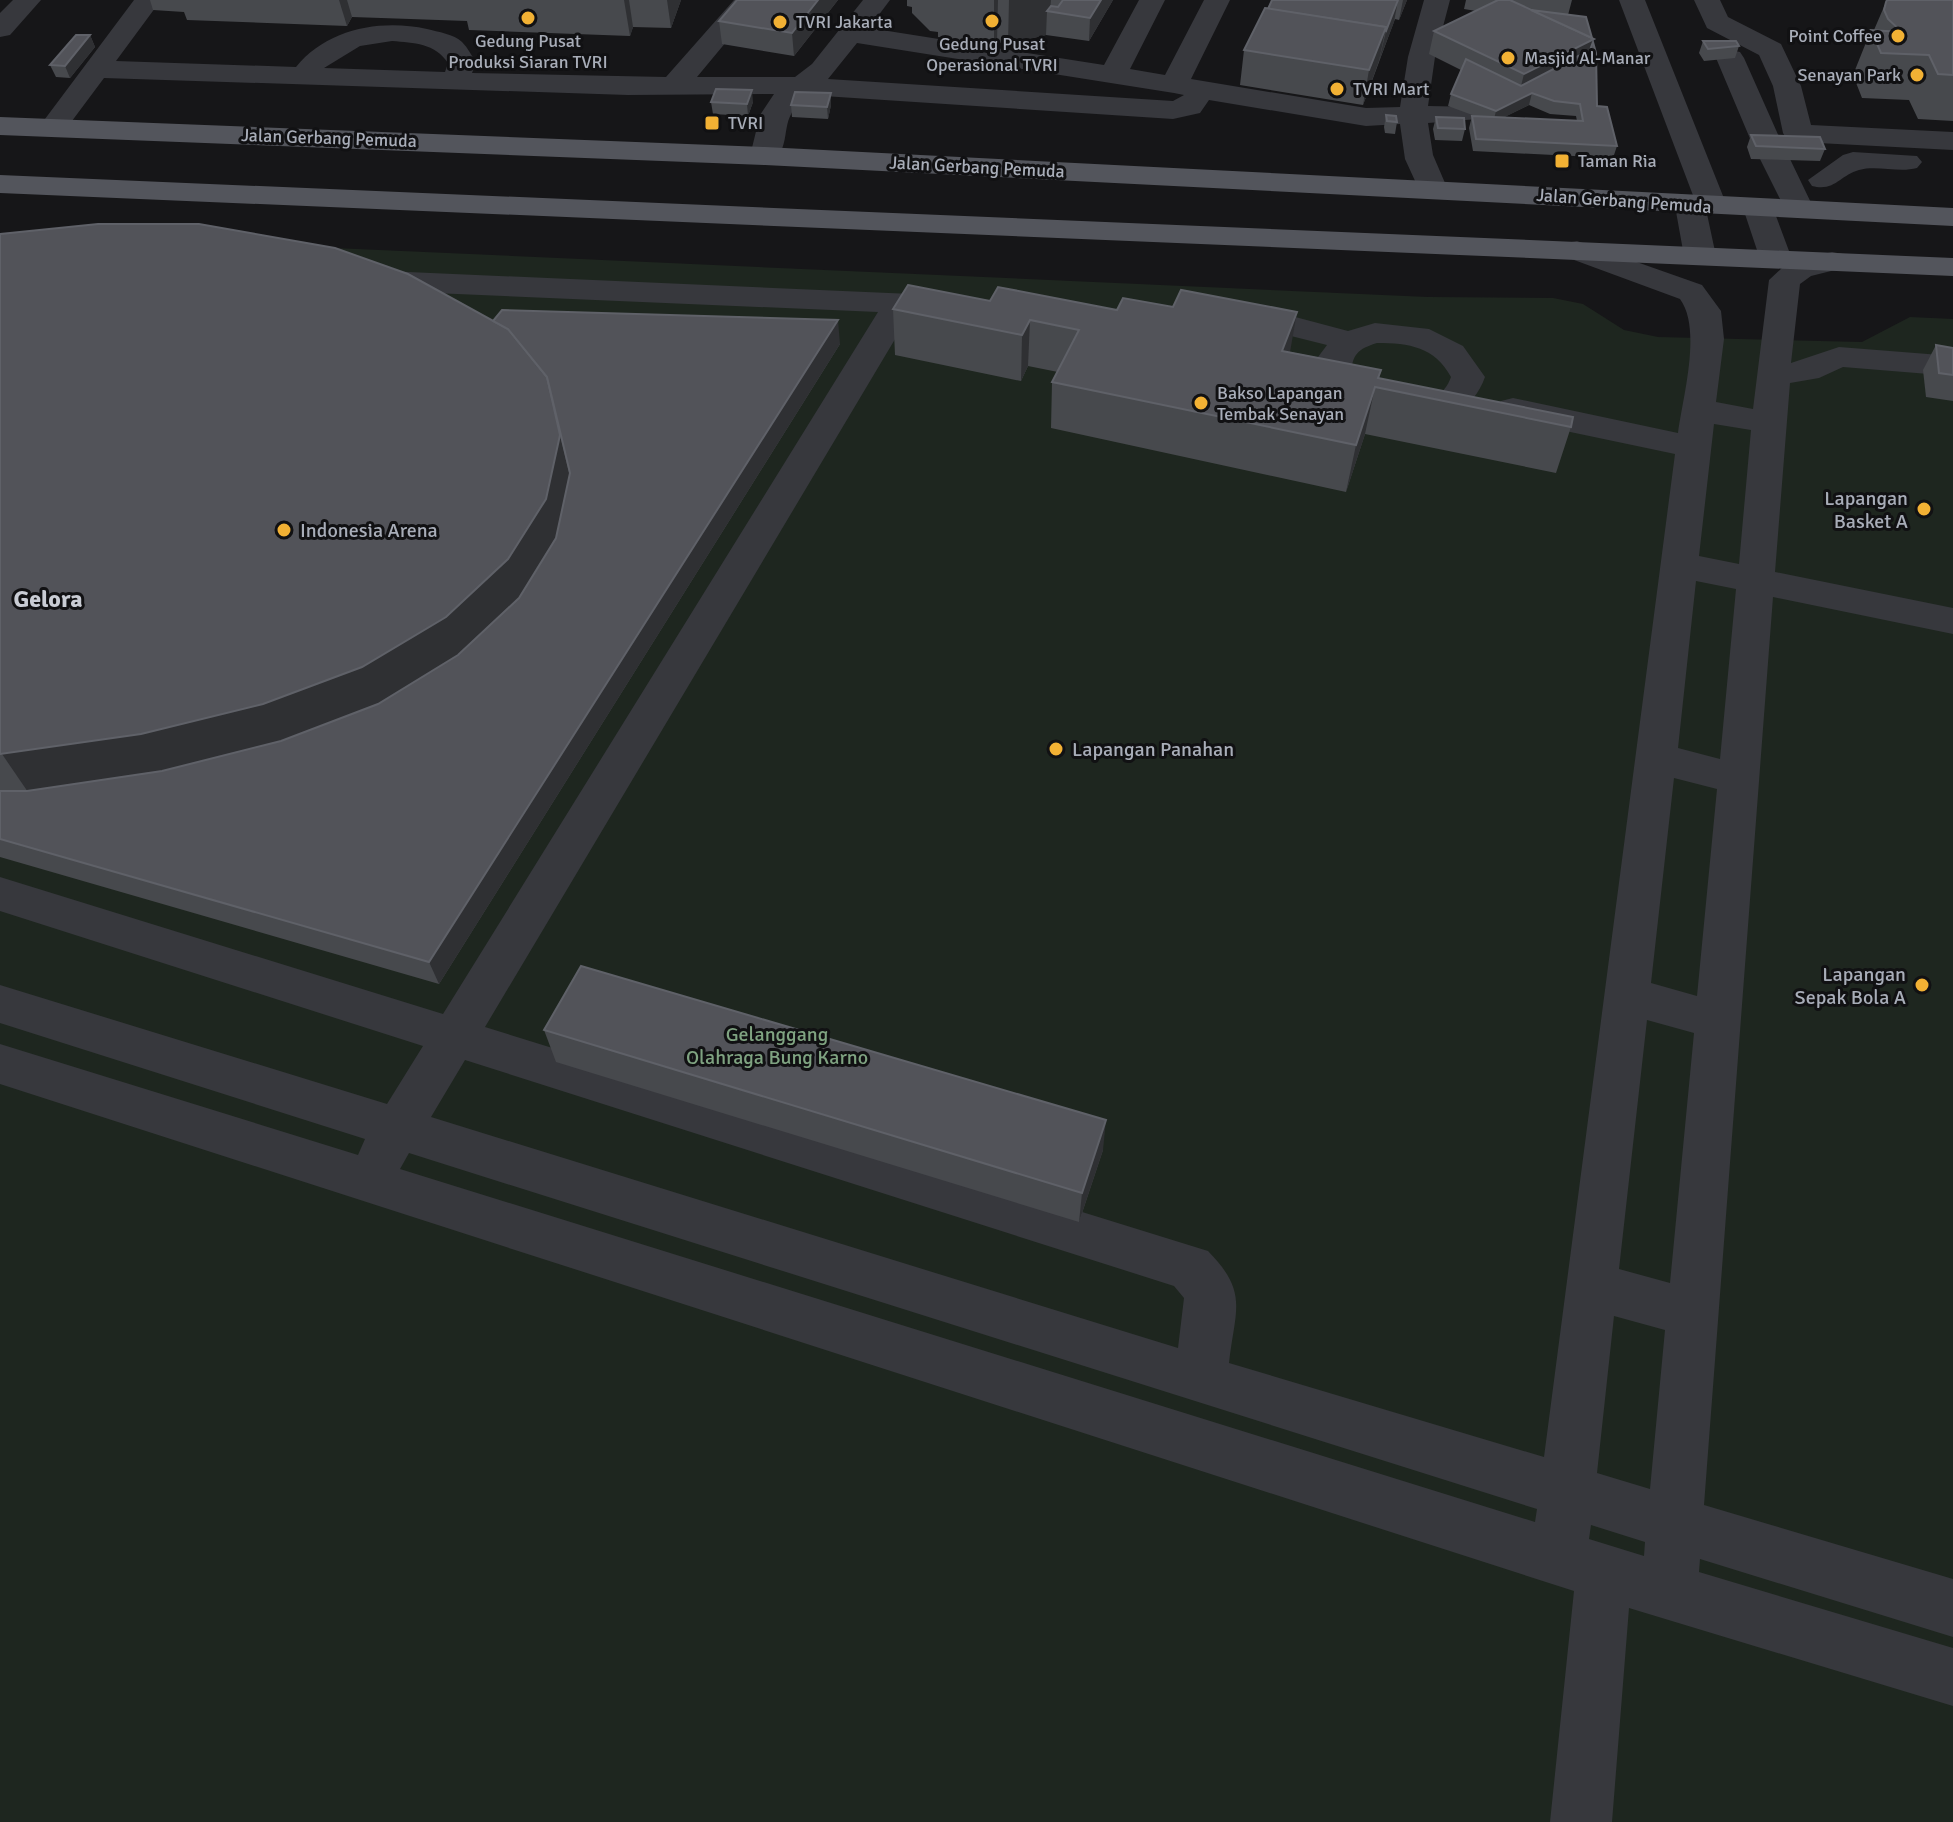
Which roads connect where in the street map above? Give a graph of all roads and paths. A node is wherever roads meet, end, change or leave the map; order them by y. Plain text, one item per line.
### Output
1 (28, 0) edge
2 (148, 0) edge
3 (748, 0) edge
4 (877, 0) edge
5 (1152, 0) edge
6 (1217, 0) edge
7 (1437, 0) edge
8 (1632, 0) edge
9 (1685, 0) edge
10 (1707, 0) edge
11 (0, 29) edge
12 (852, 34) junction
13 (96, 69) junction
14 (1114, 73) junction
15 (304, 76) junction
16 (455, 82) junction
17 (675, 85) junction
18 (1174, 85) junction
19 (805, 86) junction
20 (1202, 90) junction
21 (1468, 113) edge
22 (1413, 114) junction
23 (0, 126) edge
24 (53, 127) junction
25 (1953, 141) edge
26 (1809, 154) junction
27 (765, 156) junction
28 (1953, 164) edge
29 (0, 184) edge
30 (1433, 190) junction
31 (1701, 206) junction
32 (1758, 208) junction
33 (1799, 209) junction
34 (1840, 212) junction
35 (1953, 217) edge
36 (1577, 250) junction
37 (1700, 256) junction
38 (1776, 259) junction
39 (1832, 261) junction
40 (1953, 267) edge
41 (327, 279) edge
42 (435, 283) junction
43 (788, 301) junction
44 (900, 303) junction
45 (992, 308) edge
46 (448, 316) edge
47 (1208, 319) edge
48 (768, 328) edge
49 (1349, 341) junction
50 (1953, 366) edge
51 (1772, 375) junction
52 (1461, 396) junction
53 (1768, 422) junction
54 (1696, 429) junction
55 (1679, 565) junction
56 (1754, 582) junction
57 (1953, 621) edge
58 (1655, 758) junction
59 (1737, 779) junction
60 (0, 894) edge
61 (1626, 995) junction
62 (0, 1004) edge
63 (1716, 1020) junction
64 (453, 1036) junction
65 (0, 1064) edge
66 (396, 1130) junction
67 (368, 1179) junction
68 (1590, 1285) junction
69 (1692, 1313) junction
70 (1201, 1380) junction
71 (1565, 1488) junction
72 (1674, 1521) junction
73 (1581, 1564) junction
74 (1669, 1591) junction
75 (1953, 1608) edge
76 (1953, 1677) edge
77 (1581, 1822) edge

1 - 11 street
2 - 13 street
3 - 17 street
4 - 12 street
5 - 14 street
6 - 18 street
7 - 22 street
8 - 31 street
9 - 33 street
10 - 26 street
12 - 14 street
12 - 19 street
13 - 15 street
13 - 24 street
14 - 18 street
15 - 16 street
15 - 16 street
16 - 17 street
17 - 19 street
18 - 20 street
19 - 20 street
19 - 27 street
20 - 22 street
21 - 22 street
22 - 30 street
23 - 24 main road, Jalan Gerbang Pemuda
24 - 27 main road, Jalan Gerbang Pemuda
25 - 26 street
26 - 28 street
26 - 34 street
27 - 30 main road, Jalan Gerbang Pemuda
29 - 36 main road
30 - 31 main road, Jalan Gerbang Pemuda
31 - 32 main road, Jalan Gerbang Pemuda
31 - 37 street
32 - 33 main road, Jalan Gerbang Pemuda
32 - 38 street
33 - 34 main road, Jalan Gerbang Pemuda
34 - 35 main road, Jalan Gerbang Pemuda
36 - 37 main road
36 - 54 street
37 - 38 main road
38 - 39 main road
39 - 40 main road
39 - 51 street
41 - 42 street
42 - 43 street
42 - 46 street
43 - 44 street
43 - 48 street
44 - 45 street
44 - 64 street
47 - 49 street
49 - 52 street
49 - 52 street
50 - 51 street
51 - 53 street
52 - 54 street
53 - 54 street
53 - 56 street
54 - 55 street
55 - 56 street
55 - 58 street
56 - 57 street
56 - 59 street
58 - 59 street
58 - 61 street
59 - 63 street
60 - 64 street
61 - 63 street
61 - 68 street
62 - 66 street
63 - 69 street
64 - 66 street
64 - 70 street
65 - 67 street
66 - 67 street
66 - 70 street
67 - 73 street
68 - 69 street
68 - 71 street
69 - 72 street
70 - 71 street
71 - 72 street
71 - 73 street
72 - 74 street
72 - 75 street
73 - 74 street
73 - 77 street
74 - 76 street

